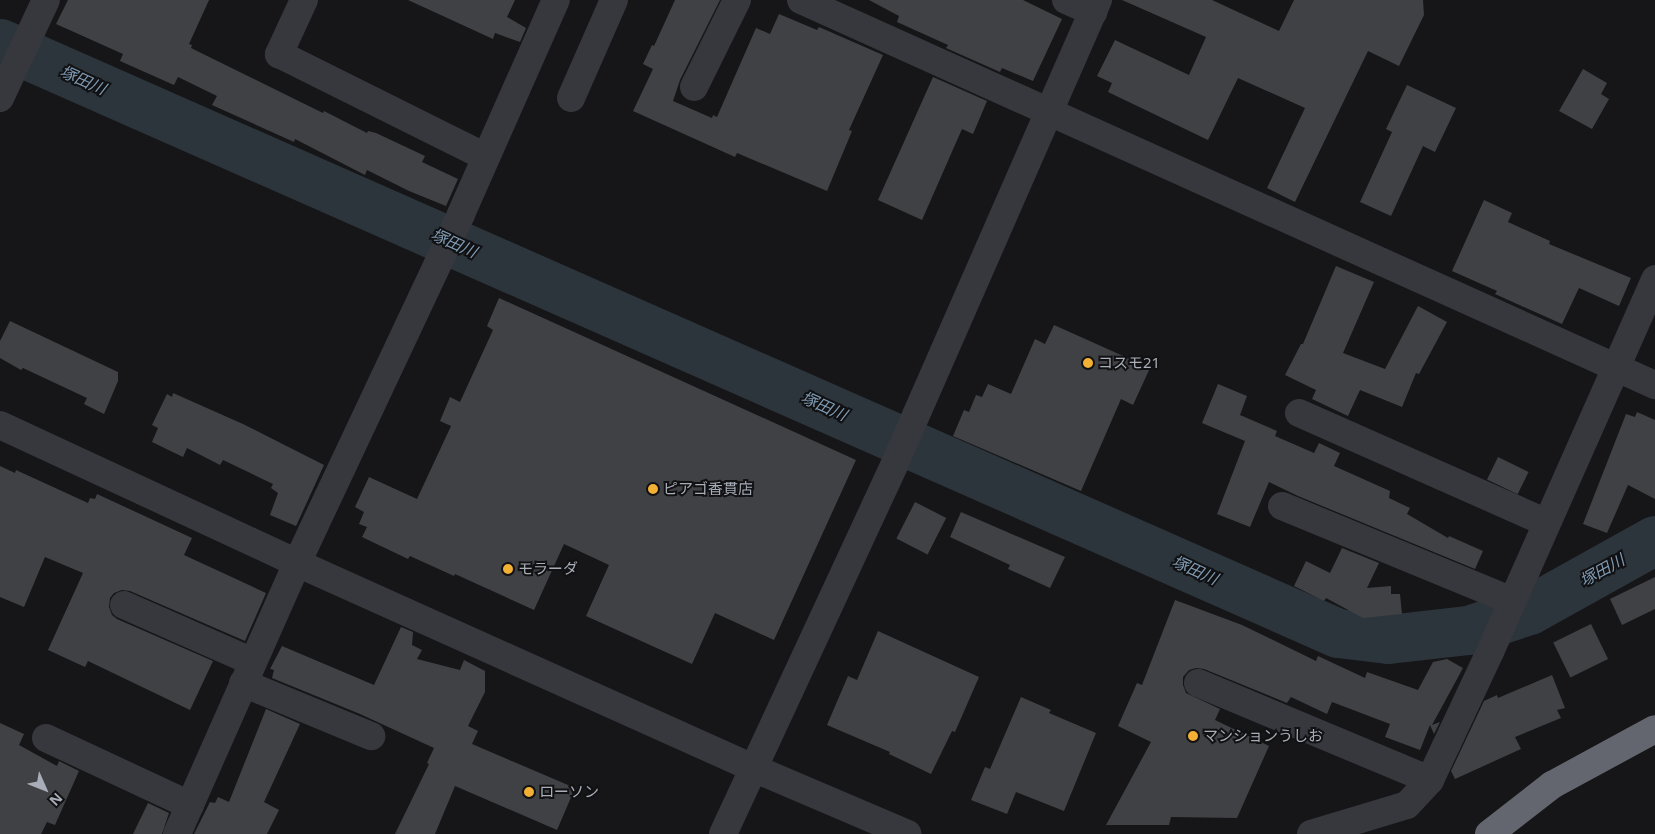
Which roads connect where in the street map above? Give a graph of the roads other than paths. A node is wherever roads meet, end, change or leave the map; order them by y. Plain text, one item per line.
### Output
1 (46, 0) edge
2 (304, 0) edge
3 (556, 0) edge
4 (614, 0) edge
5 (736, 0) edge
6 (801, 0) edge
7 (1066, 0) edge
8 (1095, 6) edge
9 (694, 87) dead end
10 (0, 98) edge
11 (571, 98) dead end
12 (1049, 111) junction
13 (486, 157) junction
14 (1655, 278) edge
15 (1614, 367) junction
16 (1655, 385) edge
17 (1299, 413) dead end
18 (0, 425) edge
19 (1282, 506) dead end
20 (1547, 523) junction
21 (297, 562) junction
22 (1514, 596) junction
23 (124, 605) dead end
24 (248, 672) junction
25 (1198, 683) dead end
26 (1655, 729) edge
27 (371, 736) dead end
28 (46, 738) dead end
29 (753, 768) junction
30 (1430, 780) junction
31 (190, 805) junction
32 (177, 834) edge
33 (723, 834) edge
34 (908, 834) edge
35 (1311, 834) edge
36 (1489, 834) edge

1 - 10 street
2 - 13 street
3 - 13 street
4 - 11 street
5 - 9 street
6 - 12 street
7 - 8 street
8 - 12 street
12 - 15 street
12 - 29 street
13 - 21 street
14 - 15 street
15 - 16 street
15 - 20 street
17 - 20 street
18 - 21 street
19 - 22 street
20 - 22 street
21 - 24 street
21 - 29 street
22 - 30 street
23 - 24 street
24 - 27 street
24 - 31 street
25 - 30 street
26 - 36 highway
28 - 31 street
29 - 33 street
29 - 34 street
30 - 35 street
31 - 32 street

